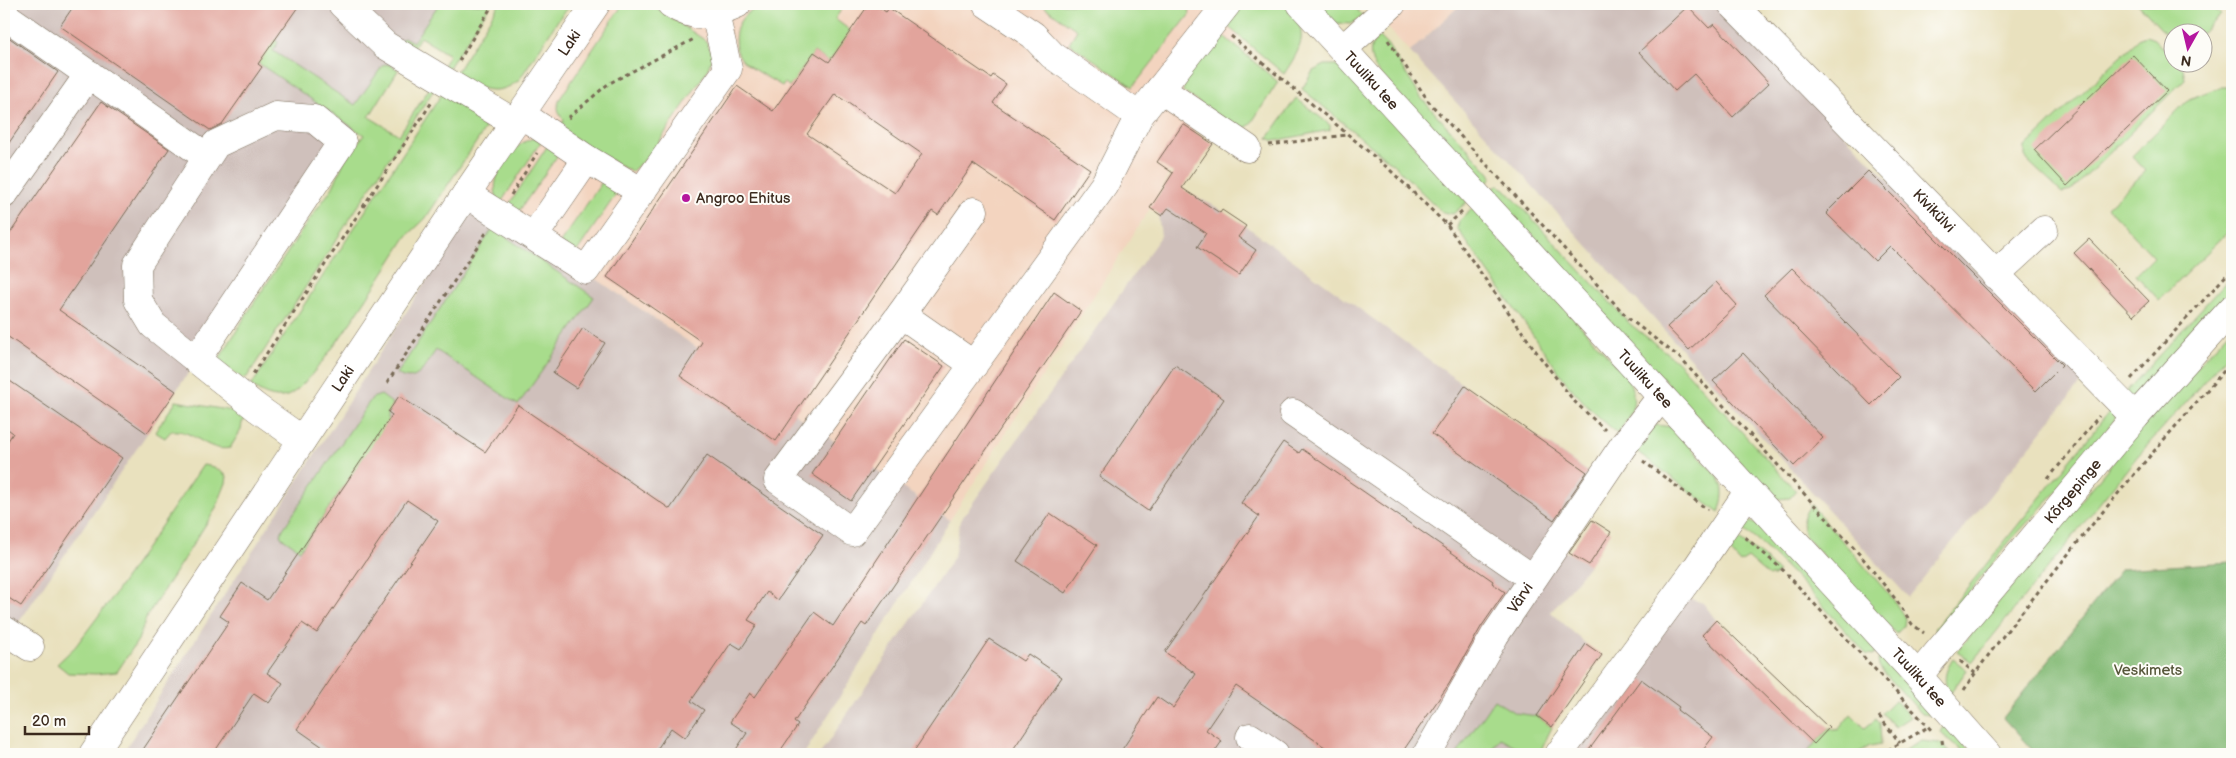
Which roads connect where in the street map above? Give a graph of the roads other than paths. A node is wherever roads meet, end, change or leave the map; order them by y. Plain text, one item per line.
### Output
1 (342, 4) edge
2 (596, 4) edge
3 (671, 4) edge
4 (987, 4) edge
5 (1227, 4) edge
6 (1301, 4) edge
7 (1392, 4) edge
8 (1732, 4) edge
9 (4, 15) edge
10 (723, 15) edge
11 (1343, 49) junction
12 (89, 74) junction
13 (1160, 89) junction
14 (1139, 116) junction
15 (518, 119) junction
16 (1247, 148) road end
17 (207, 157) junction
18 (586, 159) junction
19 (642, 192) junction
20 (4, 194) edge
21 (466, 194) junction
22 (974, 211) dead end
23 (2044, 230) dead end
24 (534, 236) junction
25 (1995, 275) junction
26 (2232, 309) edge
27 (902, 314) junction
28 (196, 360) junction
29 (974, 364) junction
30 (1661, 397) junction
31 (1293, 413) dead end
32 (2135, 417) junction
33 (302, 440) junction
34 (1748, 492) junction
35 (1532, 578) junction
36 (4, 630) edge
37 (30, 647) dead end
38 (1918, 676) junction
39 (1250, 737) dead end
40 (93, 754) edge
41 (1275, 754) edge
42 (1427, 754) edge
43 (1559, 754) edge
44 (1987, 754) edge

1 - 15 street
2 - 15 street, Laki
3 - 10 street
4 - 14 street
5 - 13 street
6 - 11 street, Tuuliku tee
7 - 11 street
8 - 25 street, Kivikülvi
9 - 12 street
10 - 19 street
11 - 30 street, Tuuliku tee
12 - 17 street
12 - 20 street
13 - 14 street
13 - 16 street
14 - 29 street
15 - 18 street
15 - 21 street, Laki
17 - 28 street
17 - 28 street
18 - 19 street
18 - 24 street
19 - 24 street
21 - 24 street
21 - 33 street, Laki
22 - 27 street
23 - 25 street
25 - 32 street, Kivikülvi
26 - 32 street, Kõrgepinge
27 - 29 street
27 - 29 street
28 - 33 street
30 - 34 street, Tuuliku tee
30 - 35 street, Värvi
31 - 35 street
32 - 38 street, Kõrgepinge
33 - 40 street, Laki
34 - 38 street, Tuuliku tee
34 - 43 street
35 - 42 street, Värvi
36 - 37 street
38 - 44 street, Tuuliku tee
39 - 41 street

